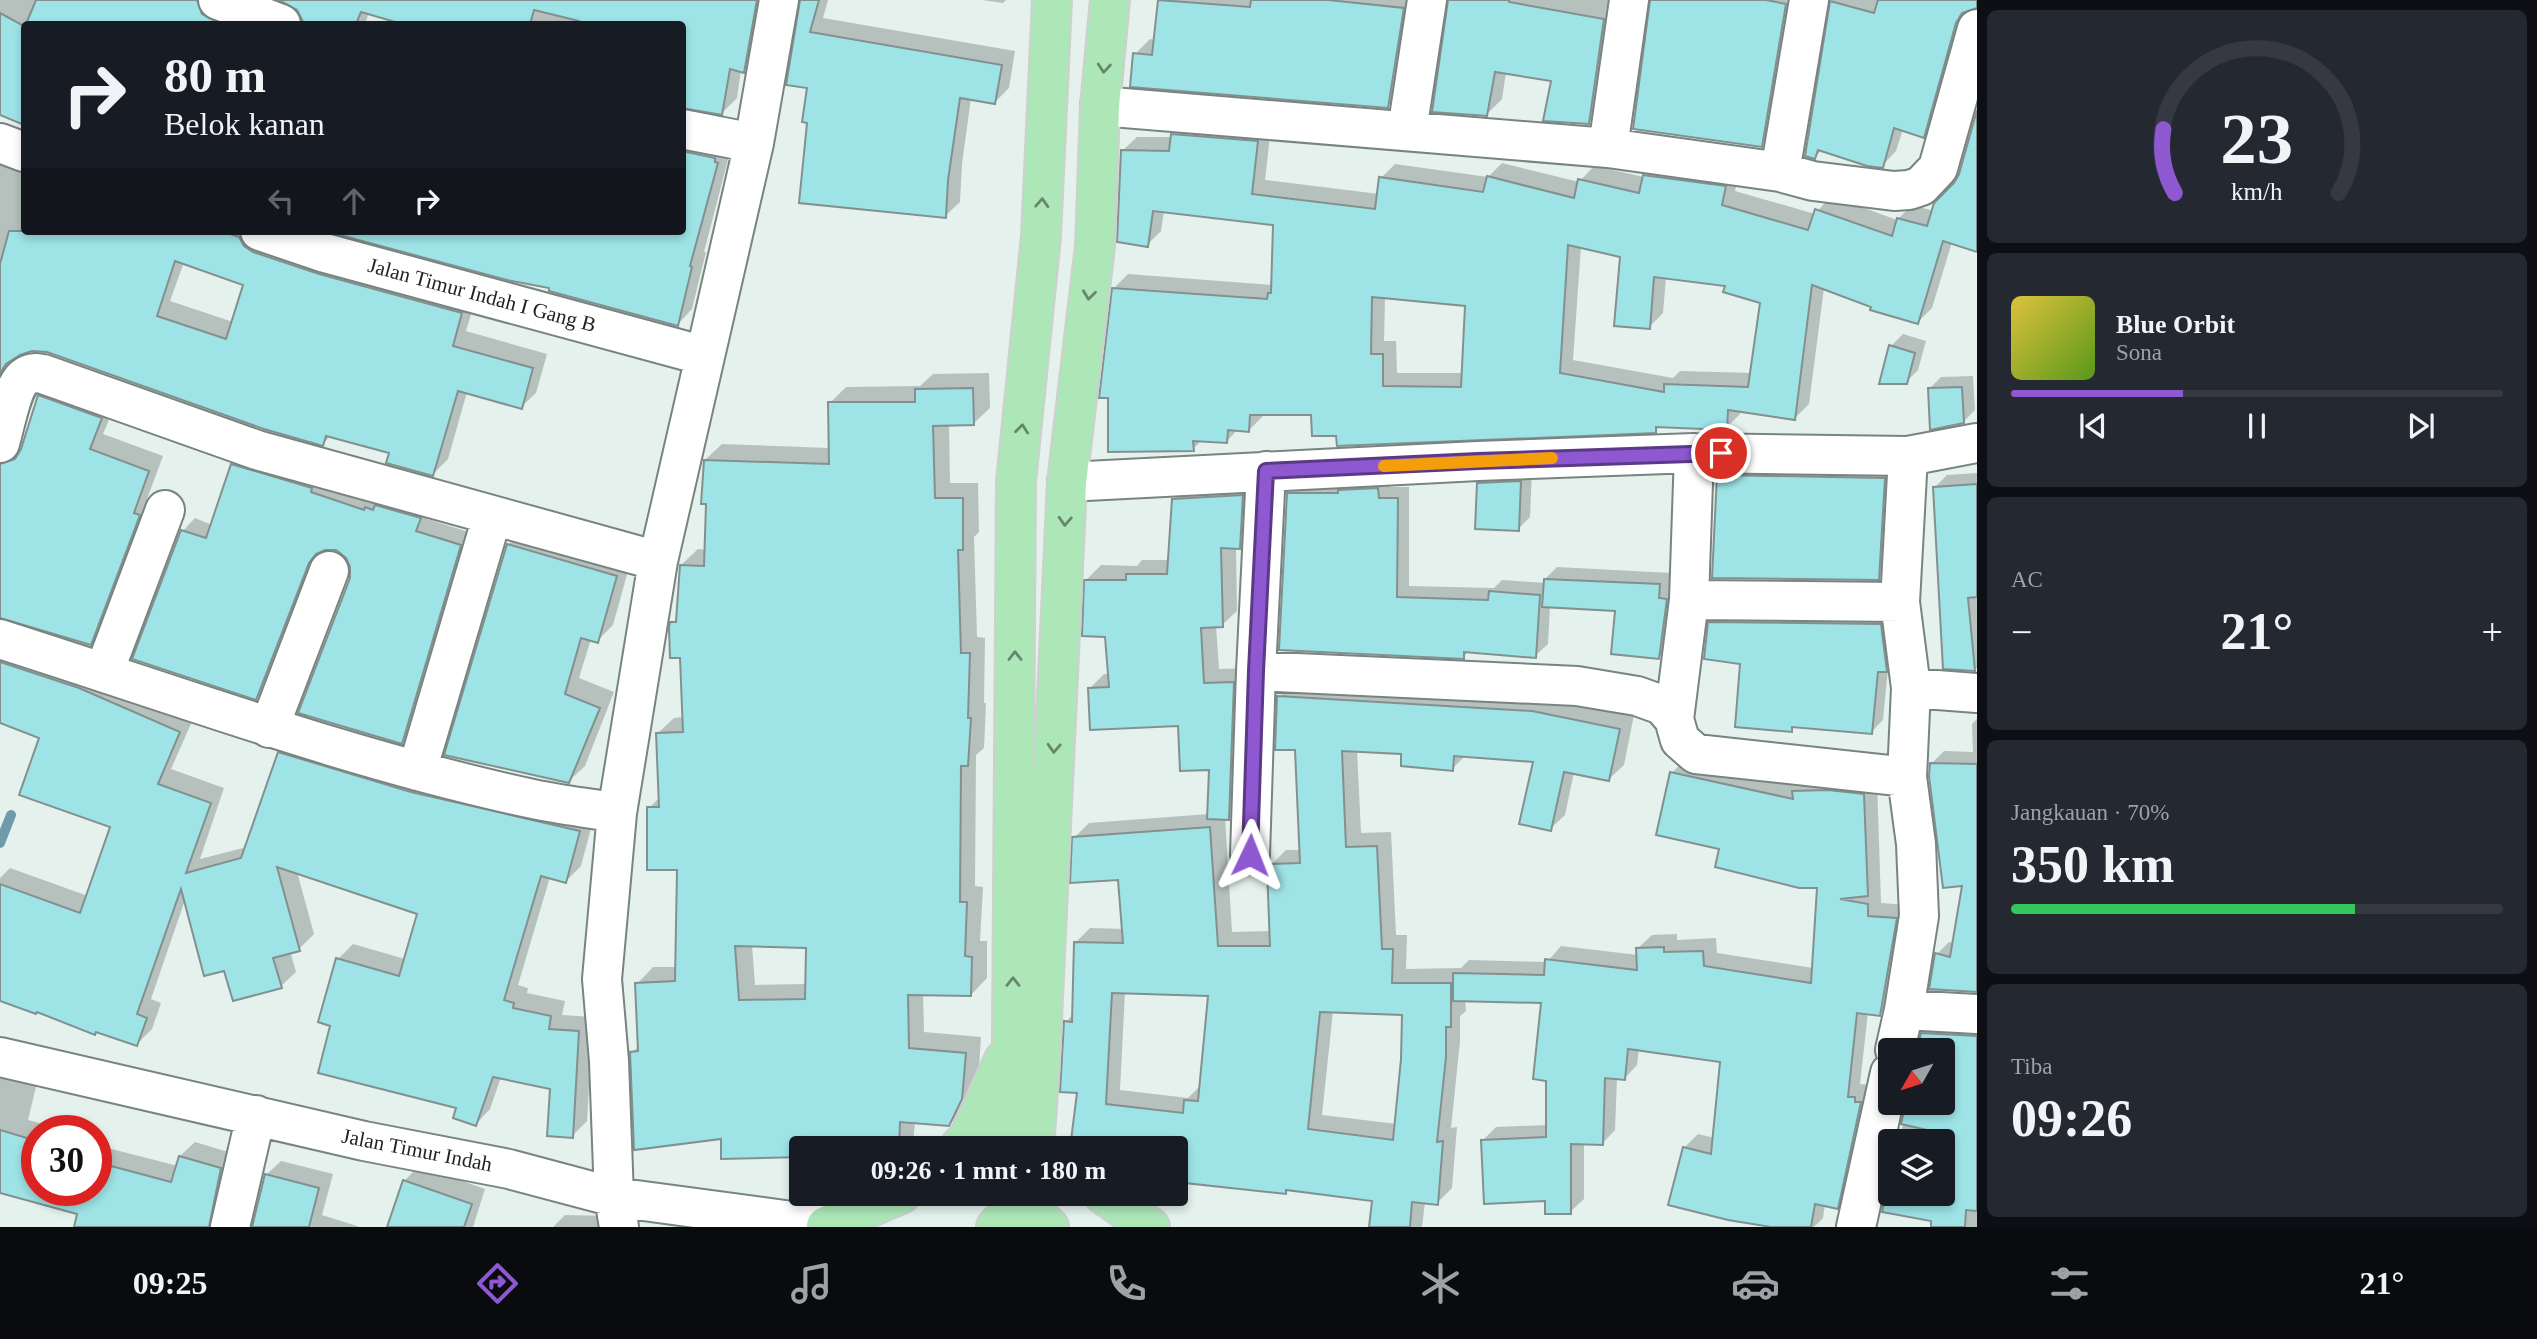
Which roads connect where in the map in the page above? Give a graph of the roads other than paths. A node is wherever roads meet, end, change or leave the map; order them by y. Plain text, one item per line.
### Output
1 (218, 0) edge
2 (779, 0) edge
3 (1052, 0) edge
4 (1110, 0) edge
5 (1427, 0) edge
6 (1629, 0) edge
7 (1809, 0) edge
8 (273, 21) edge
9 (1977, 29) edge
10 (1100, 106) junction
11 (686, 130) edge
12 (1407, 131) junction
13 (0, 143) edge
14 (754, 143) junction
15 (1608, 148) junction
16 (21, 151) edge
17 (1780, 172) junction
18 (272, 235) edge
19 (705, 356) junction
20 (0, 443) edge
21 (1977, 443) edge
22 (1694, 453) junction
23 (1908, 456) junction
24 (1266, 471) junction
25 (1066, 482) junction
26 (164, 510) dead end
27 (492, 517) junction
28 (658, 561) junction
29 (329, 571) dead end
30 (1689, 600) junction
31 (1900, 602) junction
32 (0, 639) edge
33 (1256, 671) junction
34 (104, 672) junction
35 (1911, 688) junction
36 (1977, 693) edge
37 (1674, 719) junction
38 (269, 728) junction
39 (417, 771) junction
40 (1907, 777) junction
41 (617, 813) junction
42 (1250, 855) dead end
43 (1904, 1010) junction
44 (1977, 1014) edge
45 (1898, 1038) edge
46 (1026, 1051) junction
47 (0, 1057) edge
48 (256, 1115) junction
49 (1881, 1115) edge
50 (968, 1136) edge
51 (1011, 1136) edge
52 (1033, 1136) edge
53 (1057, 1136) edge
54 (871, 1206) edge
55 (1120, 1206) edge
56 (616, 1212) edge
57 (822, 1226) edge
58 (230, 1227) edge
59 (1150, 1227) edge
60 (1856, 1227) edge

1 - 8 street
2 - 14 street
46 -> 3 main road
4 -> 10 main road
5 - 12 street
6 - 15 street
7 - 17 street
9 - 17 street
10 - 12 street
10 -> 25 main road
11 - 14 street
12 - 15 street
13 - 16 street
14 - 19 street
15 - 17 street
18 - 19 street, Jalan Timur Indah I Gang B
19 - 28 street
20 - 27 street
21 - 23 street
22 - 23 street
22 - 24 street
22 - 30 street
23 - 31 street
24 - 25 street
24 - 33 street
25 -> 46 main road
26 - 34 street
27 - 28 street
27 - 39 street
28 - 41 street
29 - 38 street
30 - 31 street
30 - 37 street
31 - 35 street
32 - 34 street
33 - 37 street
33 - 42 street
34 - 38 street
35 - 36 street
35 - 40 street
37 - 40 street
38 - 39 street
39 - 41 street
40 - 43 street
41 - 56 street
43 - 44 street
43 - 45 street
46 - 50 main road
46 - 51 main road
46 - 52 main road
46 - 53 main road
47 - 48 street, Jalan Timur Indah
48 - 56 street, Jalan Timur Indah
48 - 58 street
49 - 60 street
54 - 57 main road
55 - 59 main road
56 - 57 street, Jalan Timur Indah

